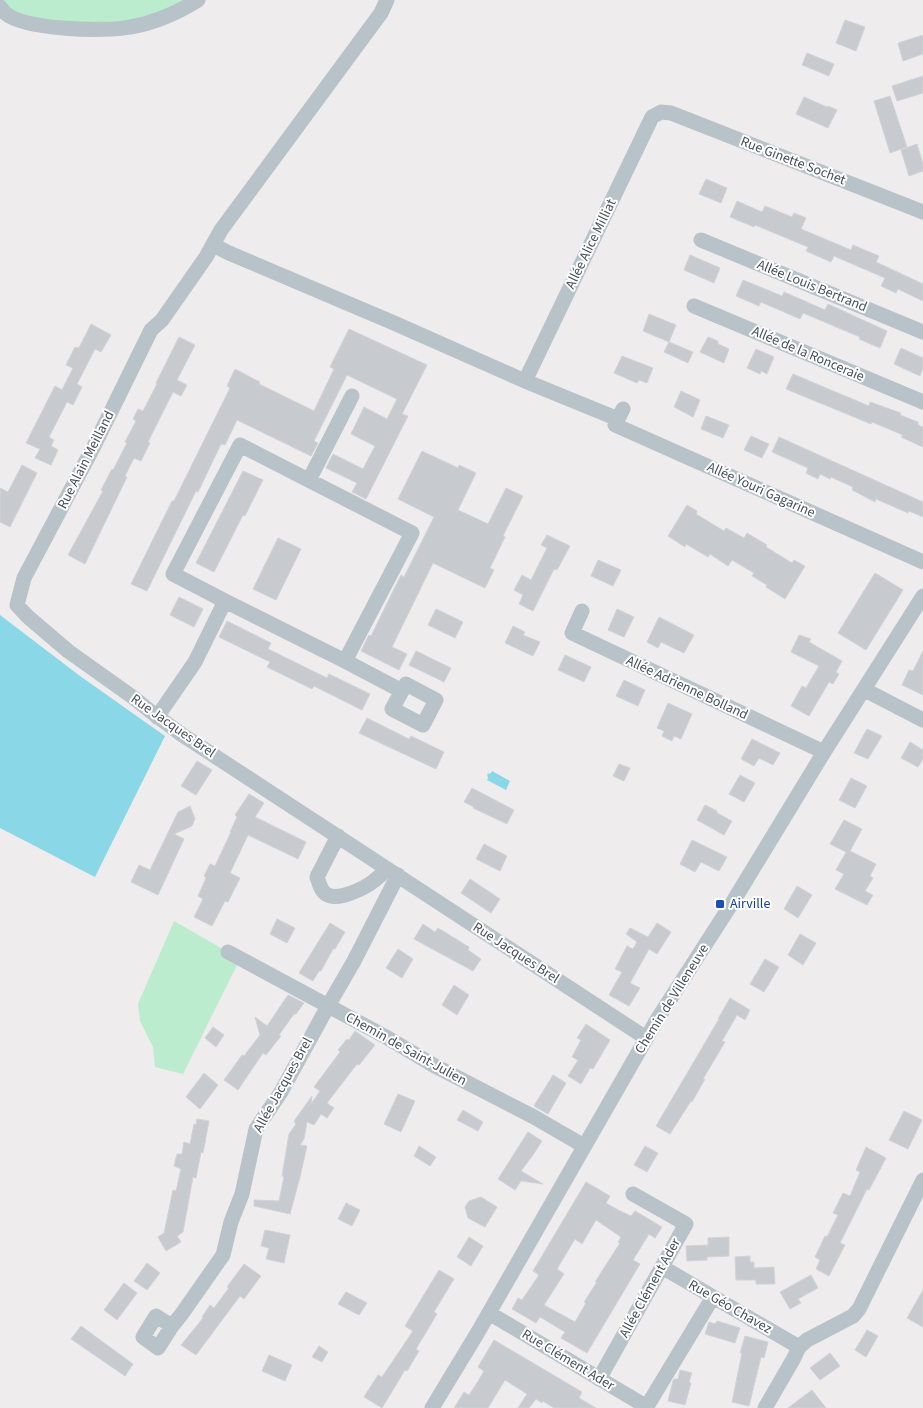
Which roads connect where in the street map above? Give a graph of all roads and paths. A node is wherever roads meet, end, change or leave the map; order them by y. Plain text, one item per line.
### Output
1 (198, 0) edge
2 (387, 0) edge
3 (3, 10) edge
4 (661, 112) joint
5 (923, 212) edge
6 (701, 240) dead end
7 (213, 244) junction
8 (694, 306) dead end
9 (923, 332) edge
10 (526, 382) junction
11 (352, 396) dead end
12 (923, 402) edge
13 (309, 480) junction
14 (923, 562) edge
15 (923, 596) edge
16 (226, 601) junction
17 (17, 605) joint
18 (582, 611) dead end
19 (345, 661) junction
20 (865, 690) junction
21 (402, 691) dead end
22 (157, 717) junction
23 (923, 720) edge
24 (824, 752) junction
25 (338, 836) junction
26 (392, 872) junction
27 (228, 952) dead end
28 (328, 1006) junction
29 (646, 1038) junction
30 (584, 1146) junction
31 (923, 1180) edge
32 (633, 1194) dead end
33 (662, 1266) junction
34 (713, 1296) junction
35 (489, 1313) junction
36 (172, 1326) dead end
37 (799, 1347) junction
38 (599, 1379) junction
39 (432, 1408) edge
40 (646, 1408) edge
41 (765, 1408) edge

1 - 3 street
2 - 7 street, Rue Alain Meilland
4 - 5 street, Rue Ginette Sochet
4 - 10 street, Allée Alice Milliat
6 - 9 street, Allée Louis Bertrand
7 - 10 street
7 - 17 street, Rue Alain Meilland
8 - 12 street, Allée de la Ronceraie
10 - 14 street, Allée Youri Gagarine
11 - 13 street
13 - 16 street
13 - 19 street
15 - 20 street, Chemin de Villeneuve
16 - 19 street
16 - 22 street
17 - 22 street, Rue Jacques Brel
18 - 24 street, Allée Adrienne Bolland
19 - 21 street
20 - 23 street
20 - 24 street, Chemin de Villeneuve
22 - 25 street, Rue Jacques Brel
24 - 29 street, Chemin de Villeneuve
25 - 26 street, Rue Jacques Brel
25 - 26 street
26 - 28 street, Allée Jacques Brel
26 - 29 street, Rue Jacques Brel
27 - 28 street, Chemin de Saint-Julien
28 - 30 street, Chemin de Saint-Julien
28 - 36 street, Allée Jacques Brel
29 - 30 street, Chemin de Villeneuve
30 - 35 street, Chemin de Villeneuve
31 - 37 street
32 - 33 street, Allée Clément Ader
33 - 34 street, Rue Géo Chavez
33 - 38 street, Allée Clément Ader
34 - 37 street, Rue Géo Chavez
34 - 40 street
35 - 38 street, Rue Clément Ader
35 - 39 street, Chemin de Villeneuve
37 - 41 street
38 - 40 street, Rue Clément Ader

